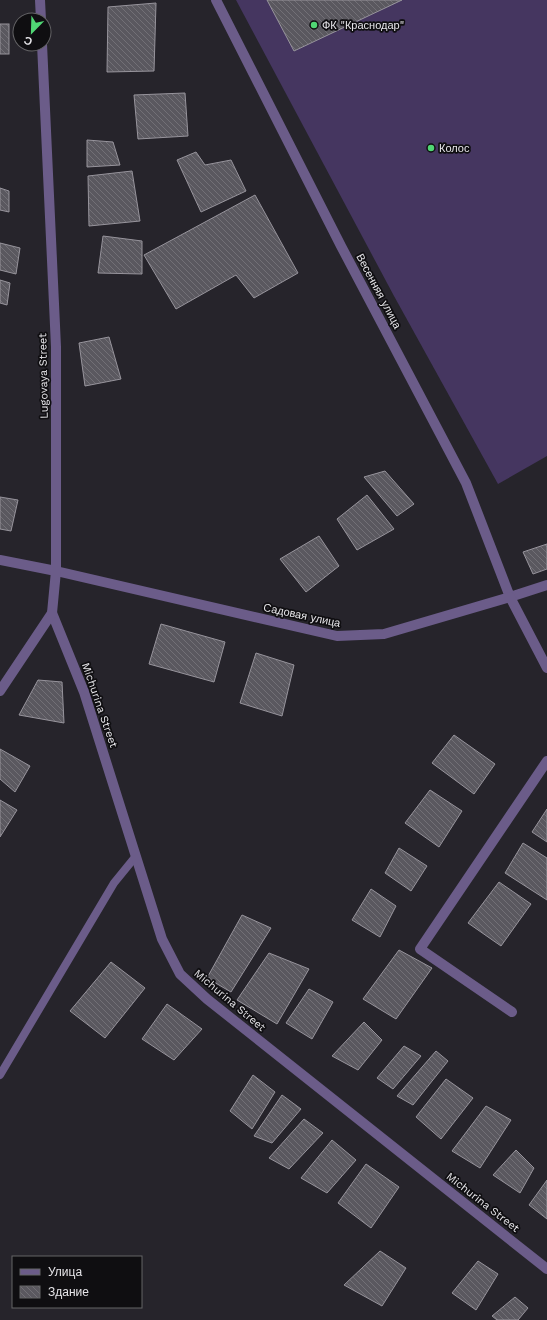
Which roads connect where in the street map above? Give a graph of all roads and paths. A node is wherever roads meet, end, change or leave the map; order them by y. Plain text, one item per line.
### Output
1 (40, 0) edge
2 (216, 0) edge
3 (41, 12) edge
4 (42, 52) edge
5 (0, 560) edge
6 (56, 571) junction
7 (547, 585) edge
8 (510, 597) junction
9 (52, 613) junction
10 (547, 668) edge
11 (0, 691) edge
12 (547, 761) edge
13 (136, 856) junction
14 (512, 1012) dead end
15 (0, 1075) edge
16 (547, 1269) edge

1 - 3 street
2 - 8 street, Весенняя улица
4 - 6 street, Lugovaya Street
5 - 6 street, Садовая улица
6 - 8 street, Садовая улица
6 - 9 street, Lugovaya Street
7 - 8 street, Садовая улица
8 - 10 street
9 - 11 street, Lugovaya Street
9 - 13 street, Michurina Street
12 - 14 street
13 - 15 lane
13 - 16 street, Michurina Street

